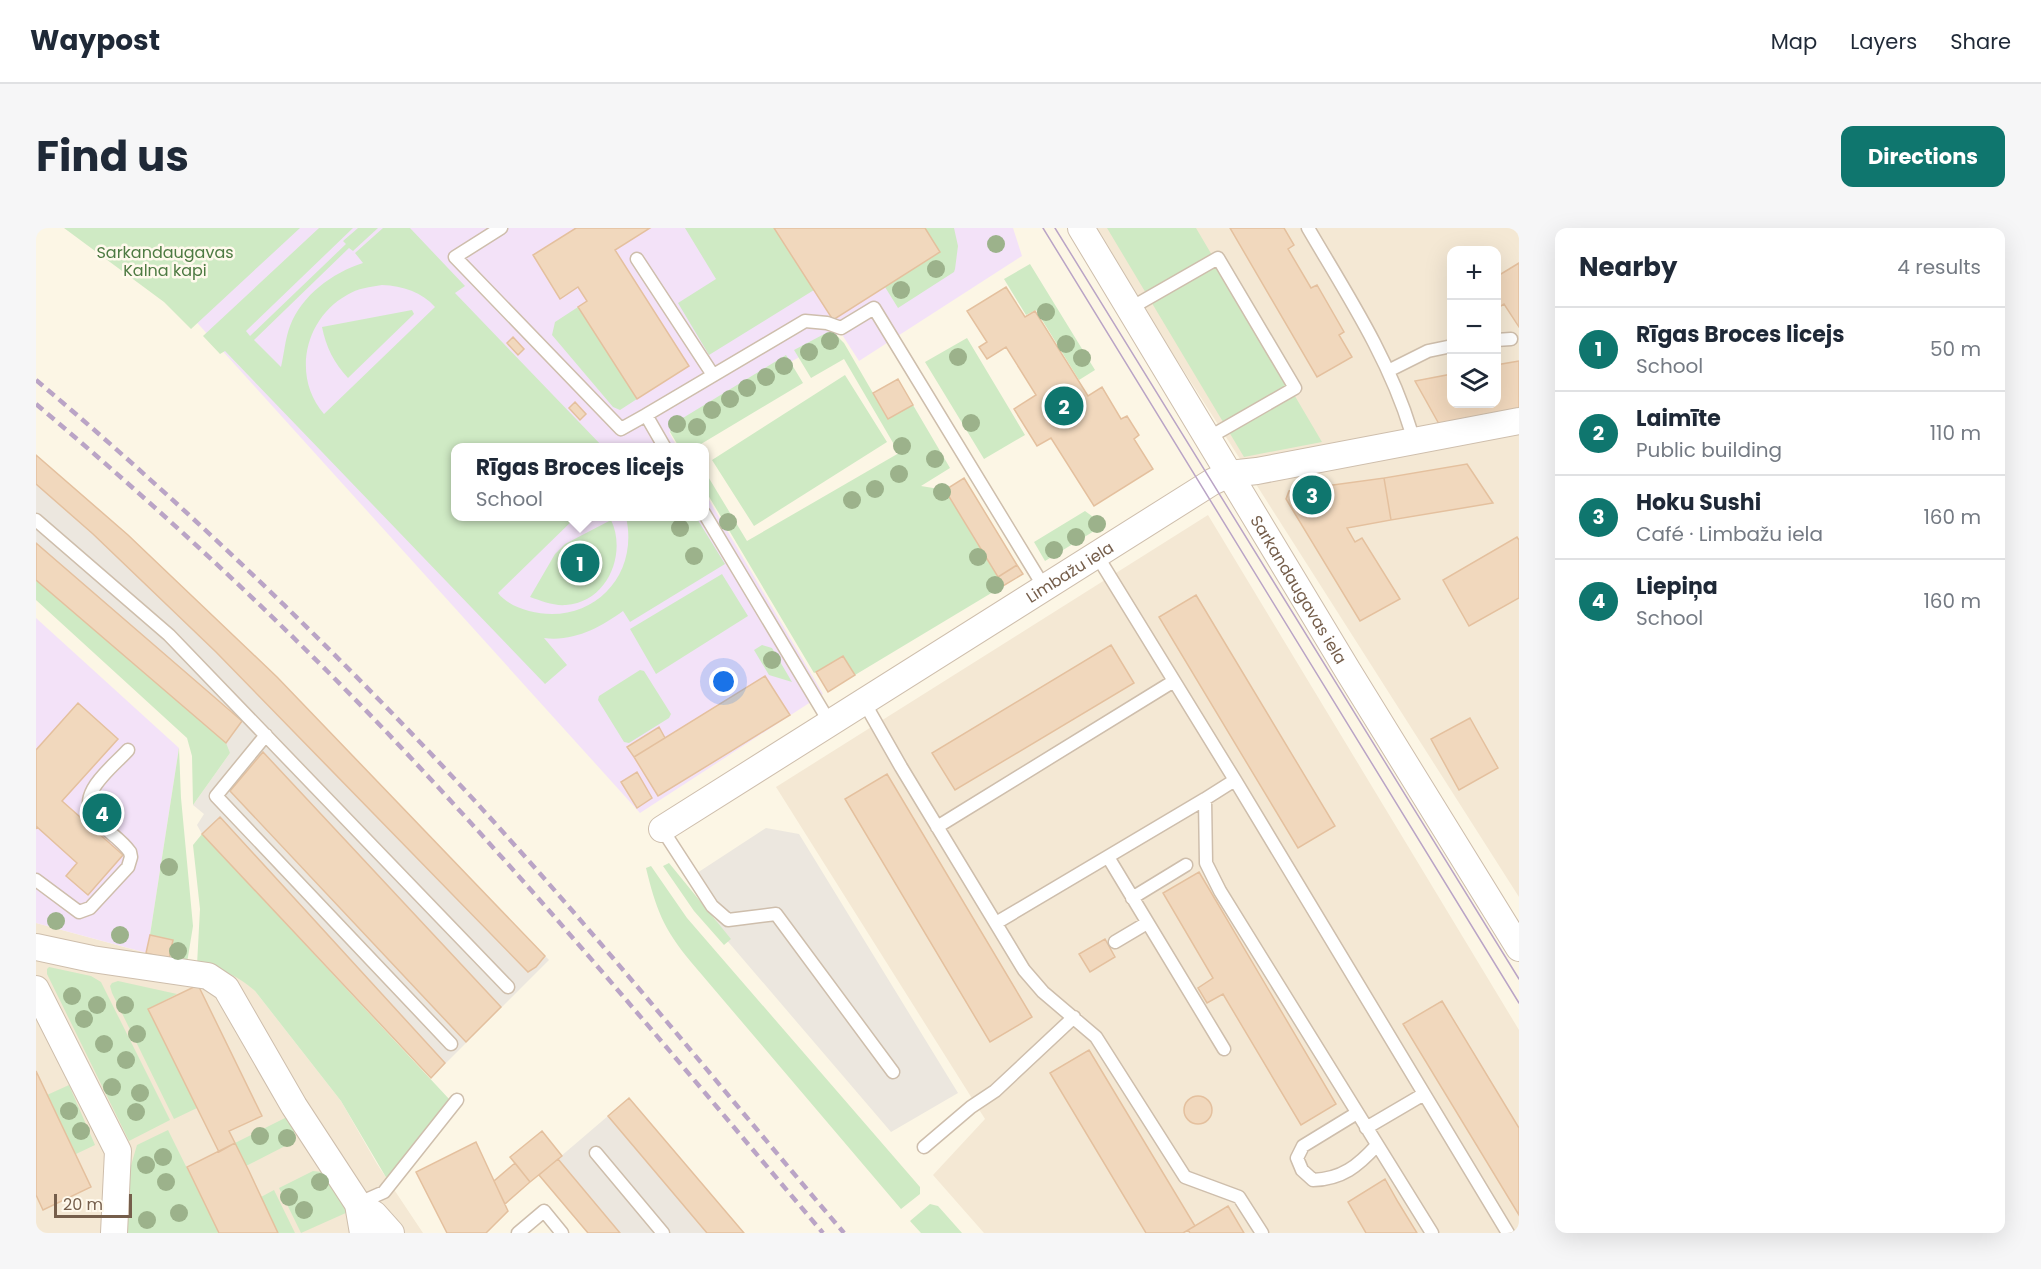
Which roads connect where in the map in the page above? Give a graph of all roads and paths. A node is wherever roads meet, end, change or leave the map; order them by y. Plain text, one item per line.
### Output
1 (501, 228) edge
2 (1081, 228) edge
3 (1308, 228) edge
4 (637, 259) dead end
5 (1129, 309) junction
6 (1511, 339) dead end
7 (1501, 340) edge
8 (1447, 347) edge
9 (1388, 371) junction
10 (713, 375) junction
11 (646, 415) junction
12 (1519, 421) edge
13 (1410, 431) dead end
14 (1208, 438) junction
15 (663, 443) edge
16 (1229, 474) junction
17 (36, 520) edge
18 (709, 520) edge
19 (1096, 554) junction
20 (1044, 587) junction
21 (1174, 681) junction
22 (864, 702) junction
23 (830, 723) junction
24 (266, 735) junction
25 (128, 750) dead end
26 (1235, 780) junction
27 (1204, 799) junction
28 (937, 827) junction
29 (662, 829) joint
30 (1108, 857) junction
31 (1186, 865) dead end
32 (36, 880) edge
33 (1132, 898) junction
34 (996, 922) junction
35 (1147, 923) junction
36 (1115, 942) dead end
37 (36, 946) edge
38 (1519, 948) edge
39 (508, 987) dead end
40 (36, 989) edge
41 (1074, 1017) junction
42 (451, 1044) dead end
43 (1224, 1049) dead end
44 (893, 1072) dead end
45 (1424, 1094) junction
46 (458, 1100) dead end
47 (1357, 1113) junction
48 (1366, 1128) junction
49 (1377, 1145) junction
50 (924, 1147) dead end
51 (596, 1153) dead end
52 (358, 1204) junction
53 (114, 1233) edge
54 (363, 1233) edge
55 (391, 1233) edge
56 (518, 1233) edge
57 (562, 1233) edge
58 (663, 1233) edge
59 (1262, 1233) edge
60 (1432, 1233) edge
61 (1508, 1233) edge

1 - 11 lane
2 - 5 street, Sarkandaugavas iela
3 - 9 lane
4 - 10 lane
5 - 14 street, Sarkandaugavas iela
5 - 14 lane
6 - 7 lane
8 - 9 lane
9 - 13 lane
10 - 11 lane
10 - 20 lane
11 - 15 lane
12 - 16 street, Limbažu iela
14 - 16 street, Sarkandaugavas iela
16 - 19 street, Limbažu iela
16 - 38 street, Sarkandaugavas iela
17 - 24 lane
18 - 23 lane
19 - 20 street, Limbažu iela
19 - 21 lane
20 - 22 street, Limbažu iela
21 - 26 lane
21 - 28 lane
22 - 23 street, Limbažu iela
22 - 28 lane
23 - 29 street, Limbažu iela
24 - 39 lane
24 - 42 lane
25 - 32 lane
26 - 27 lane
26 - 45 lane
27 - 30 lane
27 - 47 lane
28 - 34 lane
29 - 44 lane
30 - 33 lane
30 - 34 lane
31 - 33 lane
33 - 35 lane
34 - 41 lane
35 - 36 lane
35 - 43 lane
37 - 52 street
40 - 53 street
41 - 50 lane
41 - 59 lane
45 - 48 lane
45 - 61 lane
46 - 52 lane
47 - 48 lane
47 - 49 lane
48 - 49 lane
49 - 60 lane
51 - 58 lane
52 - 54 street
52 - 55 street
56 - 57 lane

